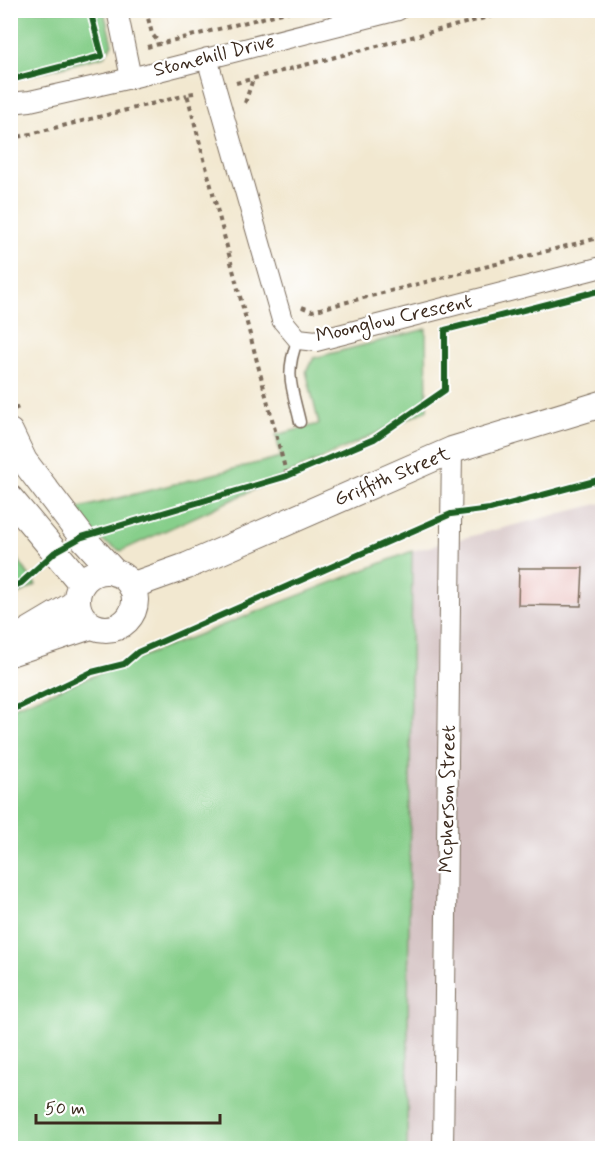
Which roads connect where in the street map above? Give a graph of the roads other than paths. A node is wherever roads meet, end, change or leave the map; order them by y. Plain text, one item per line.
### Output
1 (117, 10) edge
2 (398, 10) edge
3 (207, 58) junction
4 (131, 78) junction
5 (30, 101) junction
6 (10, 103) edge
7 (10, 112) edge
8 (603, 267) edge
9 (298, 339) junction
10 (603, 404) edge
11 (300, 422) dead end
12 (10, 432) edge
13 (452, 450) junction
14 (10, 498) edge
15 (127, 586) junction
16 (79, 593) junction
17 (91, 626) junction
18 (10, 641) edge
19 (10, 652) edge
20 (443, 1149) edge

1 - 4 street
2 - 3 street, Stonehill Drive
3 - 4 street, Stonehill Drive
3 - 9 street, Moonglow Crescent
4 - 5 street, Stonehill Drive
5 - 6 street, Stonehill Drive
5 - 7 street, Stonehill Drive
8 - 9 street, Moonglow Crescent
9 - 11 lane
10 - 13 street, Griffith Street
12 - 15 street
13 - 15 street, Griffith Street
13 - 20 street, Mcpherson Street
14 - 16 street
15 - 16 street
15 - 17 street
16 - 17 street
16 - 18 street
17 - 19 street

